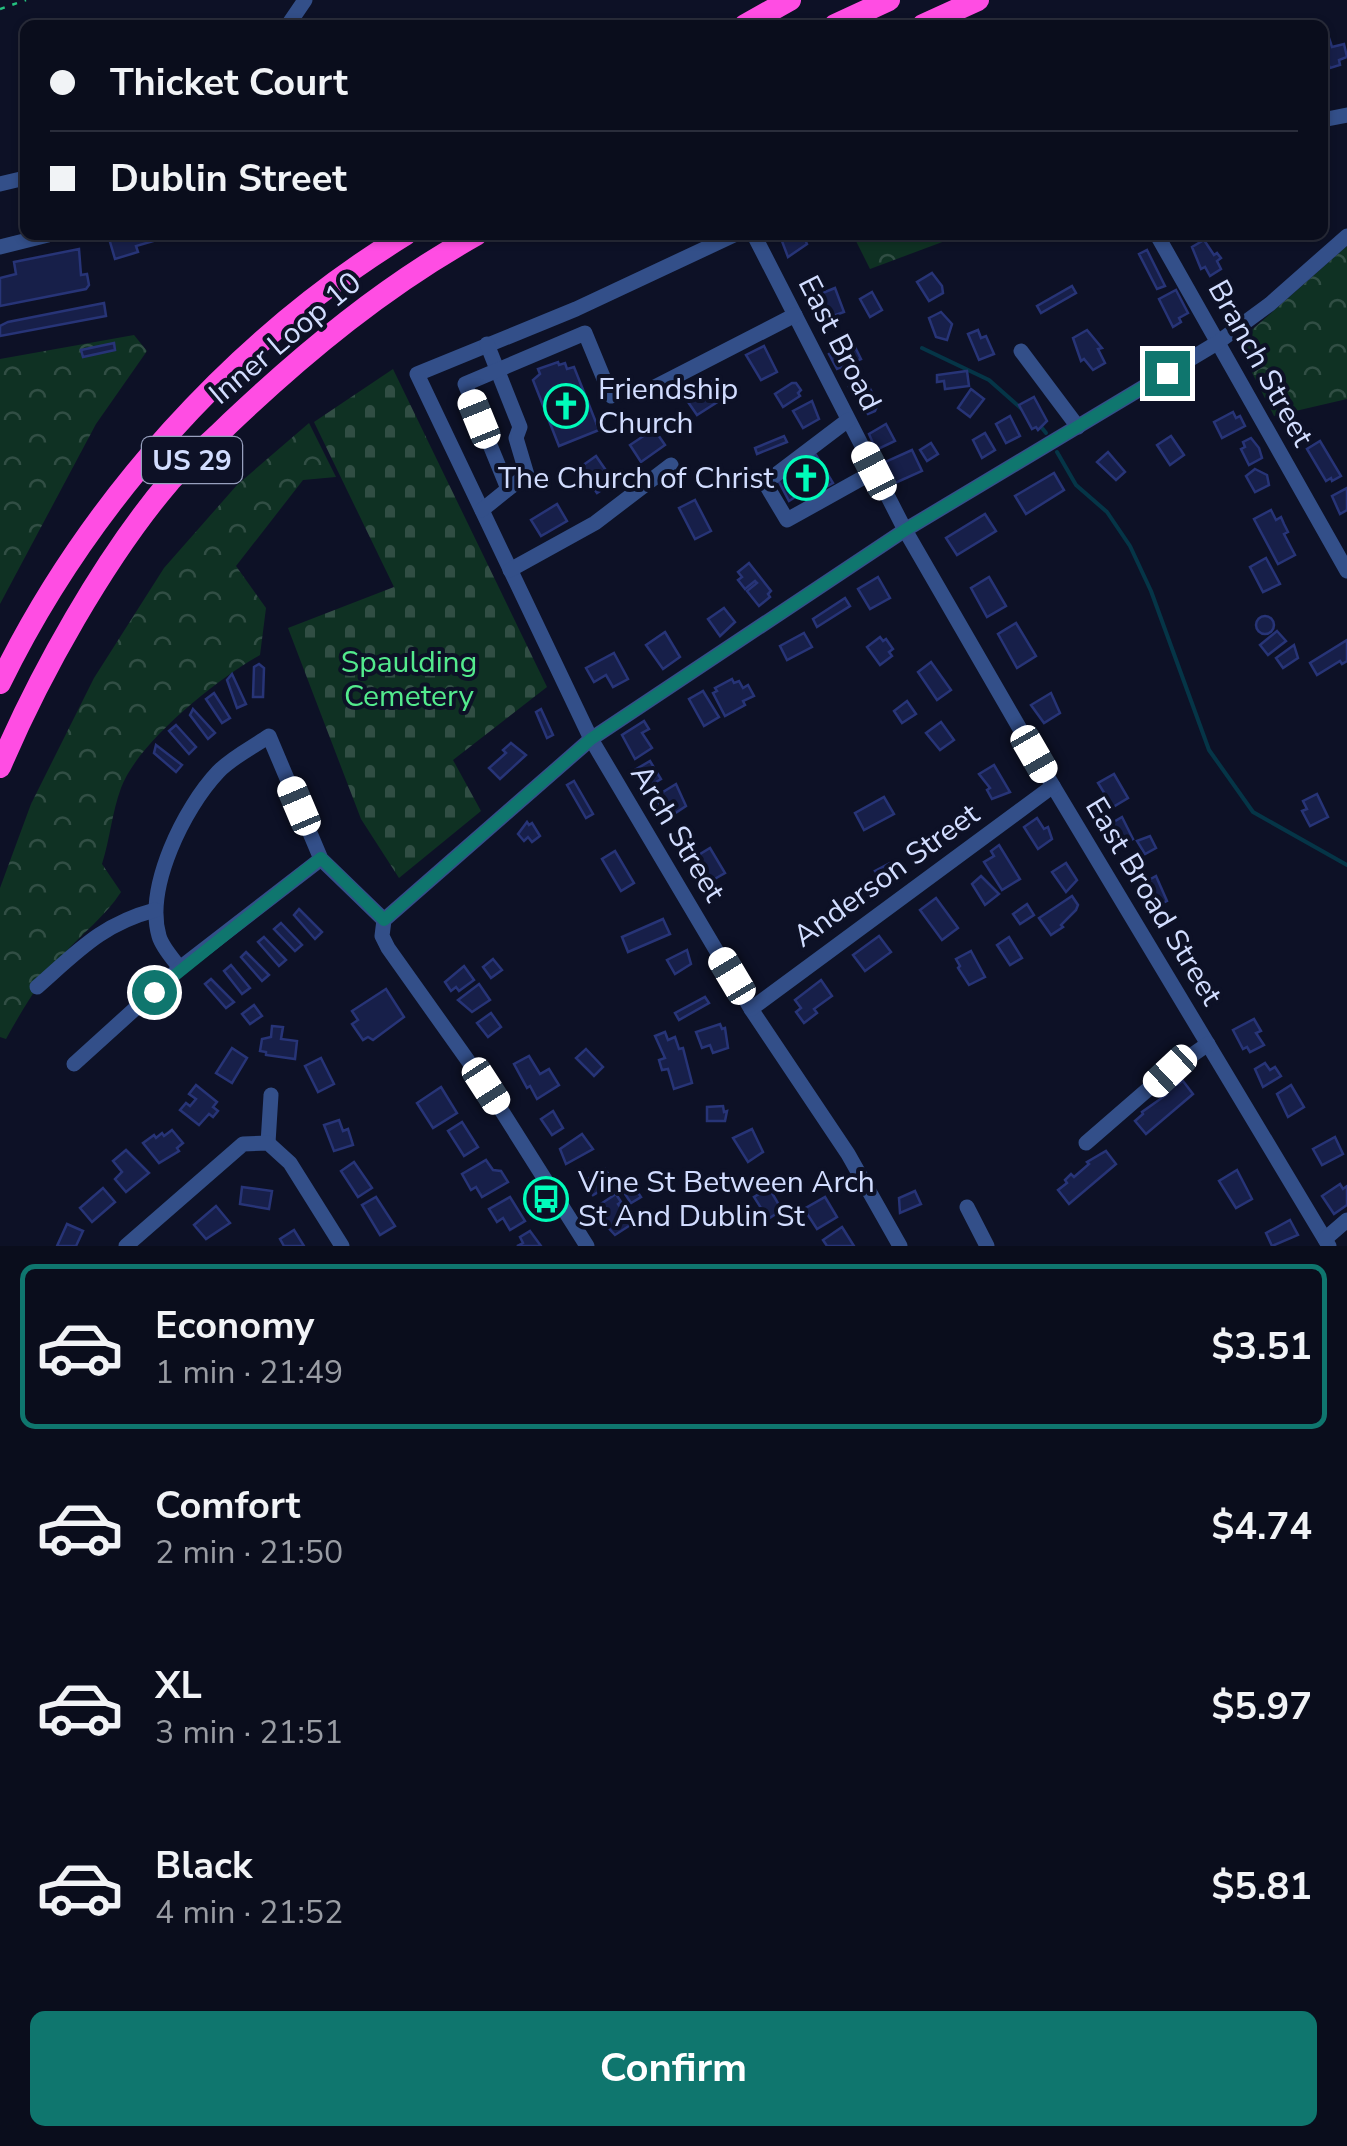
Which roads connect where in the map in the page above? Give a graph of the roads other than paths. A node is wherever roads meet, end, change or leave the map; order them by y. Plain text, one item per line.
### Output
1 (790, 0) edge
2 (889, 0) edge
3 (978, 0) edge
4 (753, 20) edge
5 (845, 20) edge
6 (934, 20) edge
7 (1347, 236) edge
8 (37, 240) edge
9 (398, 240) edge
10 (468, 240) edge
11 (723, 240) edge
12 (757, 240) edge
13 (1160, 240) edge
14 (0, 247) edge
15 (576, 309) junction
16 (795, 315) junction
17 (585, 334) junction
18 (486, 344) junction
19 (1217, 344) junction
20 (1021, 351) dead end
21 (498, 369) junction
22 (653, 388) dead end
23 (611, 396) dead end
24 (848, 420) junction
25 (1078, 427) junction
26 (671, 465) dead end
27 (874, 471) junction
28 (508, 489) junction
29 (482, 510) junction
30 (905, 530) junction
31 (510, 570) junction
32 (1347, 570) edge
33 (0, 683) edge
34 (591, 739) junction
35 (0, 767) edge
36 (1053, 786) junction
37 (321, 858) junction
38 (156, 910) junction
39 (384, 920) junction
40 (180, 968) junction
41 (37, 986) dead end
42 (751, 1008) junction
43 (1208, 1044) junction
44 (74, 1064) dead end
45 (271, 1095) dead end
46 (268, 1143) junction
47 (1086, 1143) dead end
48 (967, 1208) dead end
49 (1347, 1220) edge
50 (1327, 1242) edge
51 (126, 1246) edge
52 (342, 1246) edge
53 (587, 1246) edge
54 (900, 1246) edge
55 (987, 1246) edge

1 - 4 highway
2 - 5 highway
3 - 6 highway
7 - 19 street
8 - 14 street
9 - 33 highway, US 29
10 - 35 highway, Inner Loop 10 / US 29
11 - 15 street
12 - 16 street, East Broad
13 - 19 street, Branch Street
15 - 17 street
15 - 18 street
16 - 22 street
16 - 24 street, East Broad
17 - 21 street
17 - 23 street
18 - 21 street
18 - 29 street, Arch Street
19 - 25 street
19 - 32 street, Branch Street
20 - 25 street
21 - 28 street
21 - 28 street
24 - 27 street, East Broad
24 - 27 street
25 - 30 street
26 - 31 street
27 - 30 street, East Broad
28 - 29 street
29 - 31 street, Arch Street
30 - 34 street
30 - 36 street, East Broad Street
31 - 34 street, Arch Street
34 - 39 street
34 - 42 street, Arch Street
36 - 42 street, Anderson Street
36 - 43 street, East Broad Street
37 - 38 street
37 - 39 street
37 - 40 street
38 - 40 street
38 - 41 street
39 - 53 street
40 - 44 street
42 - 54 street, Arch Street
43 - 47 street
43 - 50 street, East Broad Street
45 - 46 street
46 - 51 street
46 - 52 street
48 - 55 street
49 - 50 street

